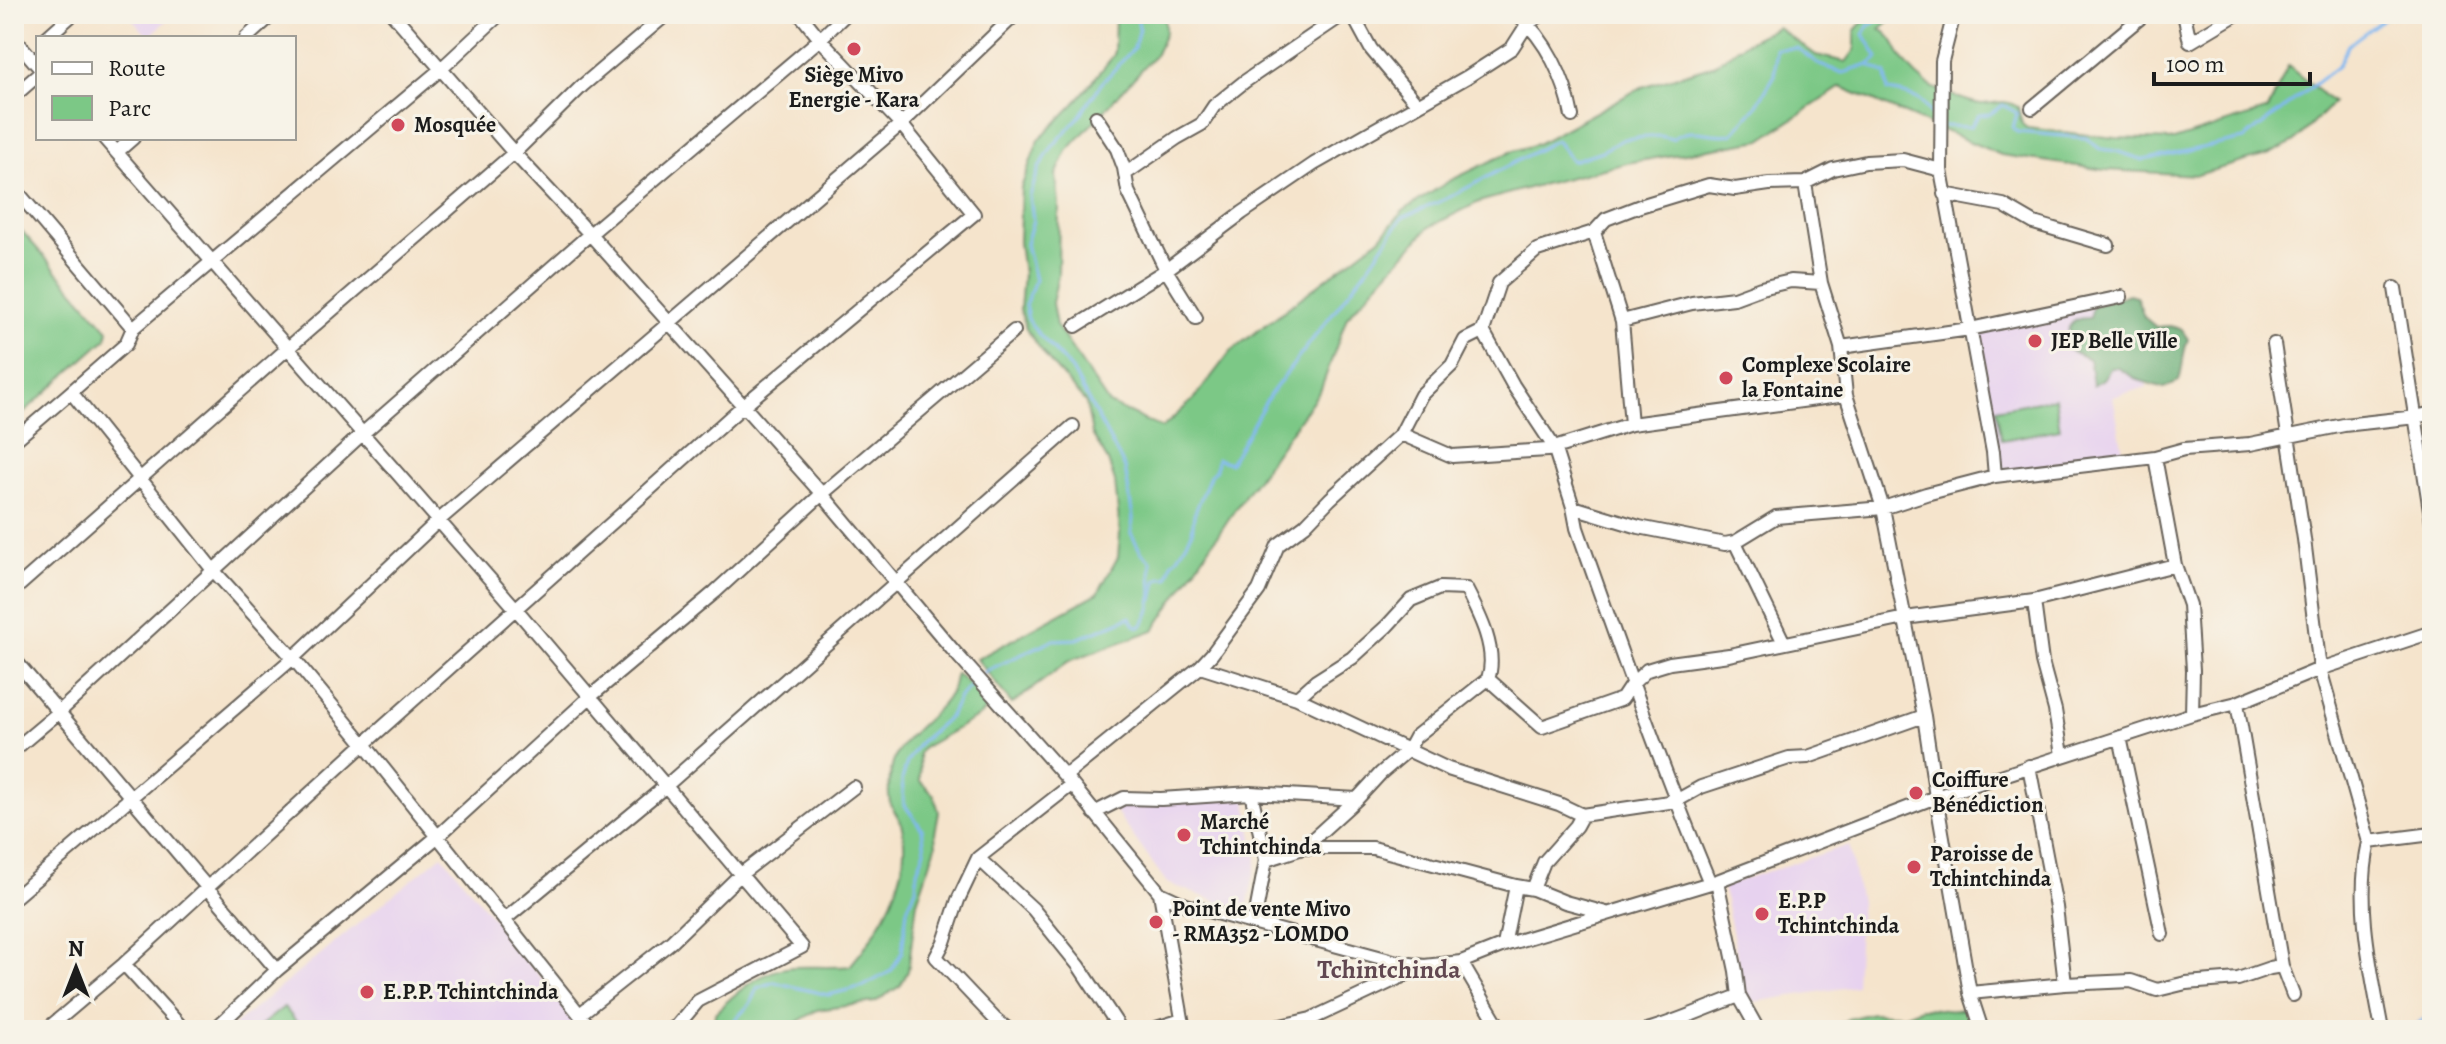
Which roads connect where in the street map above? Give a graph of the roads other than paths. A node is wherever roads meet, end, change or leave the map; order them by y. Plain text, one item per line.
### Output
1 (73, 14) edge
2 (273, 14) edge
3 (393, 14) edge
4 (500, 14) edge
5 (667, 14) edge
6 (800, 14) edge
7 (846, 14) edge
8 (1016, 14) edge
9 (1344, 14) edge
10 (1352, 14) edge
11 (1517, 14) edge
12 (1543, 14) edge
13 (1954, 14) edge
14 (2138, 14) edge
15 (2184, 14) edge
16 (2237, 14) edge
17 (1528, 23) junction
18 (48, 36) edge
19 (248, 36) edge
20 (14, 38) edge
21 (820, 39) junction
22 (36, 47) edge
23 (28, 55) junction
24 (36, 64) edge
25 (441, 69) junction
26 (36, 77) edge
27 (14, 96) edge
28 (1417, 104) junction
29 (2032, 108) dead end
30 (1572, 116) dead end
31 (1096, 117) dead end
32 (901, 124) junction
33 (106, 140) edge
34 (131, 140) edge
35 (117, 152) junction
36 (514, 153) junction
37 (1941, 170) junction
38 (1125, 174) junction
39 (1805, 183) junction
40 (14, 188) edge
41 (1944, 194) junction
42 (1594, 232) junction
43 (590, 234) junction
44 (2108, 245) dead end
45 (210, 261) junction
46 (1166, 270) junction
47 (1821, 283) junction
48 (2395, 288) dead end
49 (2121, 297) dead end
50 (1196, 318) dead end
51 (1622, 321) junction
52 (668, 323) junction
53 (1076, 326) dead end
54 (133, 328) junction
55 (1970, 329) junction
56 (1014, 331) dead end
57 (1483, 331) junction
58 (2274, 344) dead end
59 (1841, 347) junction
60 (287, 349) junction
61 (71, 392) junction
62 (1846, 395) junction
63 (744, 405) junction
64 (2432, 413) edge
65 (2416, 417) junction
66 (1631, 424) junction
67 (1073, 426) dead end
68 (362, 434) junction
69 (1401, 434) junction
70 (2288, 437) junction
71 (14, 441) edge
72 (1554, 447) junction
73 (2155, 457) junction
74 (1995, 476) junction
75 (141, 479) junction
76 (822, 494) junction
77 (1573, 507) junction
78 (1883, 508) junction
79 (438, 521) junction
80 (2432, 523) edge
81 (1735, 542) junction
82 (2175, 565) junction
83 (213, 570) junction
84 (896, 584) junction
85 (14, 590) edge
86 (2034, 601) junction
87 (516, 609) junction
88 (1905, 618) junction
89 (2432, 632) edge
90 (1784, 643) junction
91 (293, 658) junction
92 (14, 659) edge
93 (1200, 667) junction
94 (2320, 669) junction
95 (1488, 679) junction
96 (1632, 684) junction
97 (591, 696) junction
98 (1297, 698) junction
99 (2237, 703) junction
100 (58, 713) junction
101 (2192, 714) junction
102 (1924, 716) junction
103 (2120, 737) junction
104 (364, 744) junction
105 (14, 750) edge
106 (1408, 750) junction
107 (2062, 755) junction
108 (2029, 766) junction
109 (1068, 781) junction
110 (667, 785) junction
111 (854, 787) dead end
112 (1251, 793) junction
113 (133, 797) junction
114 (1936, 797) junction
115 (1357, 799) junction
116 (1676, 801) junction
117 (1094, 813) junction
118 (1582, 815) junction
119 (2432, 834) edge
120 (437, 837) junction
121 (2369, 842) junction
122 (1303, 848) junction
123 (978, 858) junction
124 (1266, 860) junction
125 (741, 874) junction
126 (1713, 882) junction
127 (207, 886) junction
128 (1516, 886) junction
129 (1533, 889) junction
130 (1160, 893) junction
131 (14, 898) edge
132 (1607, 914) junction
133 (504, 920) junction
134 (1254, 923) junction
135 (2162, 934) dead end
136 (1504, 945) junction
137 (1461, 962) junction
138 (124, 964) junction
139 (1424, 966) junction
140 (2282, 966) junction
141 (277, 970) junction
142 (2065, 984) junction
143 (1970, 993) junction
144 (2293, 995) dead end
145 (1739, 996) junction
146 (580, 1014) junction
147 (1183, 1025) edge
148 (1314, 1025) edge
149 (1757, 1028) edge
150 (46, 1030) edge
151 (184, 1030) edge
152 (214, 1030) edge
153 (592, 1030) edge
154 (670, 1030) edge
155 (1009, 1030) edge
156 (1121, 1030) edge
157 (1150, 1030) edge
158 (1263, 1030) edge
159 (1501, 1030) edge
160 (1647, 1030) edge
161 (1982, 1030) edge
162 (2382, 1030) edge

1 - 18 street
2 - 19 street
3 - 25 street
4 - 25 street
5 - 36 street
6 - 21 street
7 - 21 street
8 - 32 street
9 - 38 street
10 - 28 street
11 - 17 street
12 - 17 street
13 - 37 street
14 - 29 street
15 - 16 street
17 - 28 street
17 - 30 street
20 - 23 street
21 - 32 street
21 - 43 street
22 - 23 street
23 - 24 street
25 - 36 street
25 - 45 street
26 - 27 street
28 - 46 street
31 - 38 street
32 - 52 street
32 - 63 street
33 - 35 street
34 - 35 street
35 - 45 street
36 - 43 street
36 - 60 street
37 - 39 street
37 - 41 street
38 - 46 street
39 - 42 street
39 - 47 street
40 - 54 street
41 - 44 street
41 - 55 street
42 - 51 street
42 - 57 street
43 - 52 street
43 - 68 street
45 - 54 street
45 - 60 street
46 - 50 street
46 - 53 street
47 - 51 street
47 - 59 street
48 - 65 street
49 - 55 street
51 - 66 street
52 - 63 street
52 - 79 street
54 - 61 street
55 - 59 street
55 - 74 street
56 - 76 street
57 - 69 street
57 - 72 street
58 - 70 street
59 - 62 street
60 - 68 street
60 - 75 street
61 - 71 street
61 - 75 street
62 - 66 street
62 - 78 street
63 - 76 street
63 - 87 street
64 - 65 street
65 - 70 street
65 - 80 street
66 - 72 street
67 - 84 street
68 - 79 street
68 - 83 street
69 - 72 street
69 - 93 street
70 - 73 street
70 - 94 street
72 - 77 street
73 - 74 street
73 - 82 street
74 - 78 street
75 - 83 street
75 - 85 street
76 - 84 street
76 - 97 street
77 - 81 street
77 - 96 street
78 - 81 street
78 - 88 street
79 - 87 street
79 - 91 street
81 - 90 street
82 - 86 street
82 - 101 street
83 - 91 street
83 - 100 street
84 - 109 street
84 - 110 street
86 - 88 street
86 - 107 street
87 - 97 street
87 - 104 street
88 - 90 street
88 - 102 street
89 - 94 street
90 - 96 street
91 - 104 street
91 - 113 street
92 - 100 street
93 - 98 street
93 - 109 street
94 - 99 street
94 - 121 street
95 - 96 street
95 - 98 street
95 - 106 street
96 - 116 street
97 - 110 street
97 - 120 street
98 - 106 street
99 - 101 street
99 - 140 street
100 - 105 street
100 - 113 street
101 - 103 street
102 - 114 street
102 - 116 street
103 - 107 street
103 - 135 street
104 - 120 street
104 - 127 street
106 - 115 street
106 - 118 street
107 - 108 street
108 - 114 street
108 - 142 street
109 - 117 street
109 - 123 street
110 - 125 street
110 - 133 street
111 - 125 street
112 - 115 street
112 - 117 street
112 - 124 street
113 - 127 street
113 - 131 street
114 - 126 street
114 - 143 street
115 - 122 street
116 - 118 street
116 - 126 street
117 - 130 street
118 - 129 street
119 - 121 street
120 - 133 street
120 - 141 street
121 - 162 street
122 - 124 street
122 - 128 street
123 - 155 street
123 - 156 street
124 - 134 street
125 - 146 street
125 - 154 street
126 - 132 street
126 - 145 street
127 - 138 street
127 - 141 street
128 - 129 street
128 - 136 street
129 - 132 street
130 - 134 street
130 - 147 street
132 - 136 street
133 - 146 street
134 - 139 street
136 - 137 street
137 - 139 street
137 - 159 street
138 - 150 street
138 - 151 street
139 - 148 street
140 - 142 street
140 - 144 street
141 - 152 street
142 - 143 street
143 - 161 street
145 - 149 street
145 - 160 street
146 - 153 street
147 - 157 street
148 - 158 street

